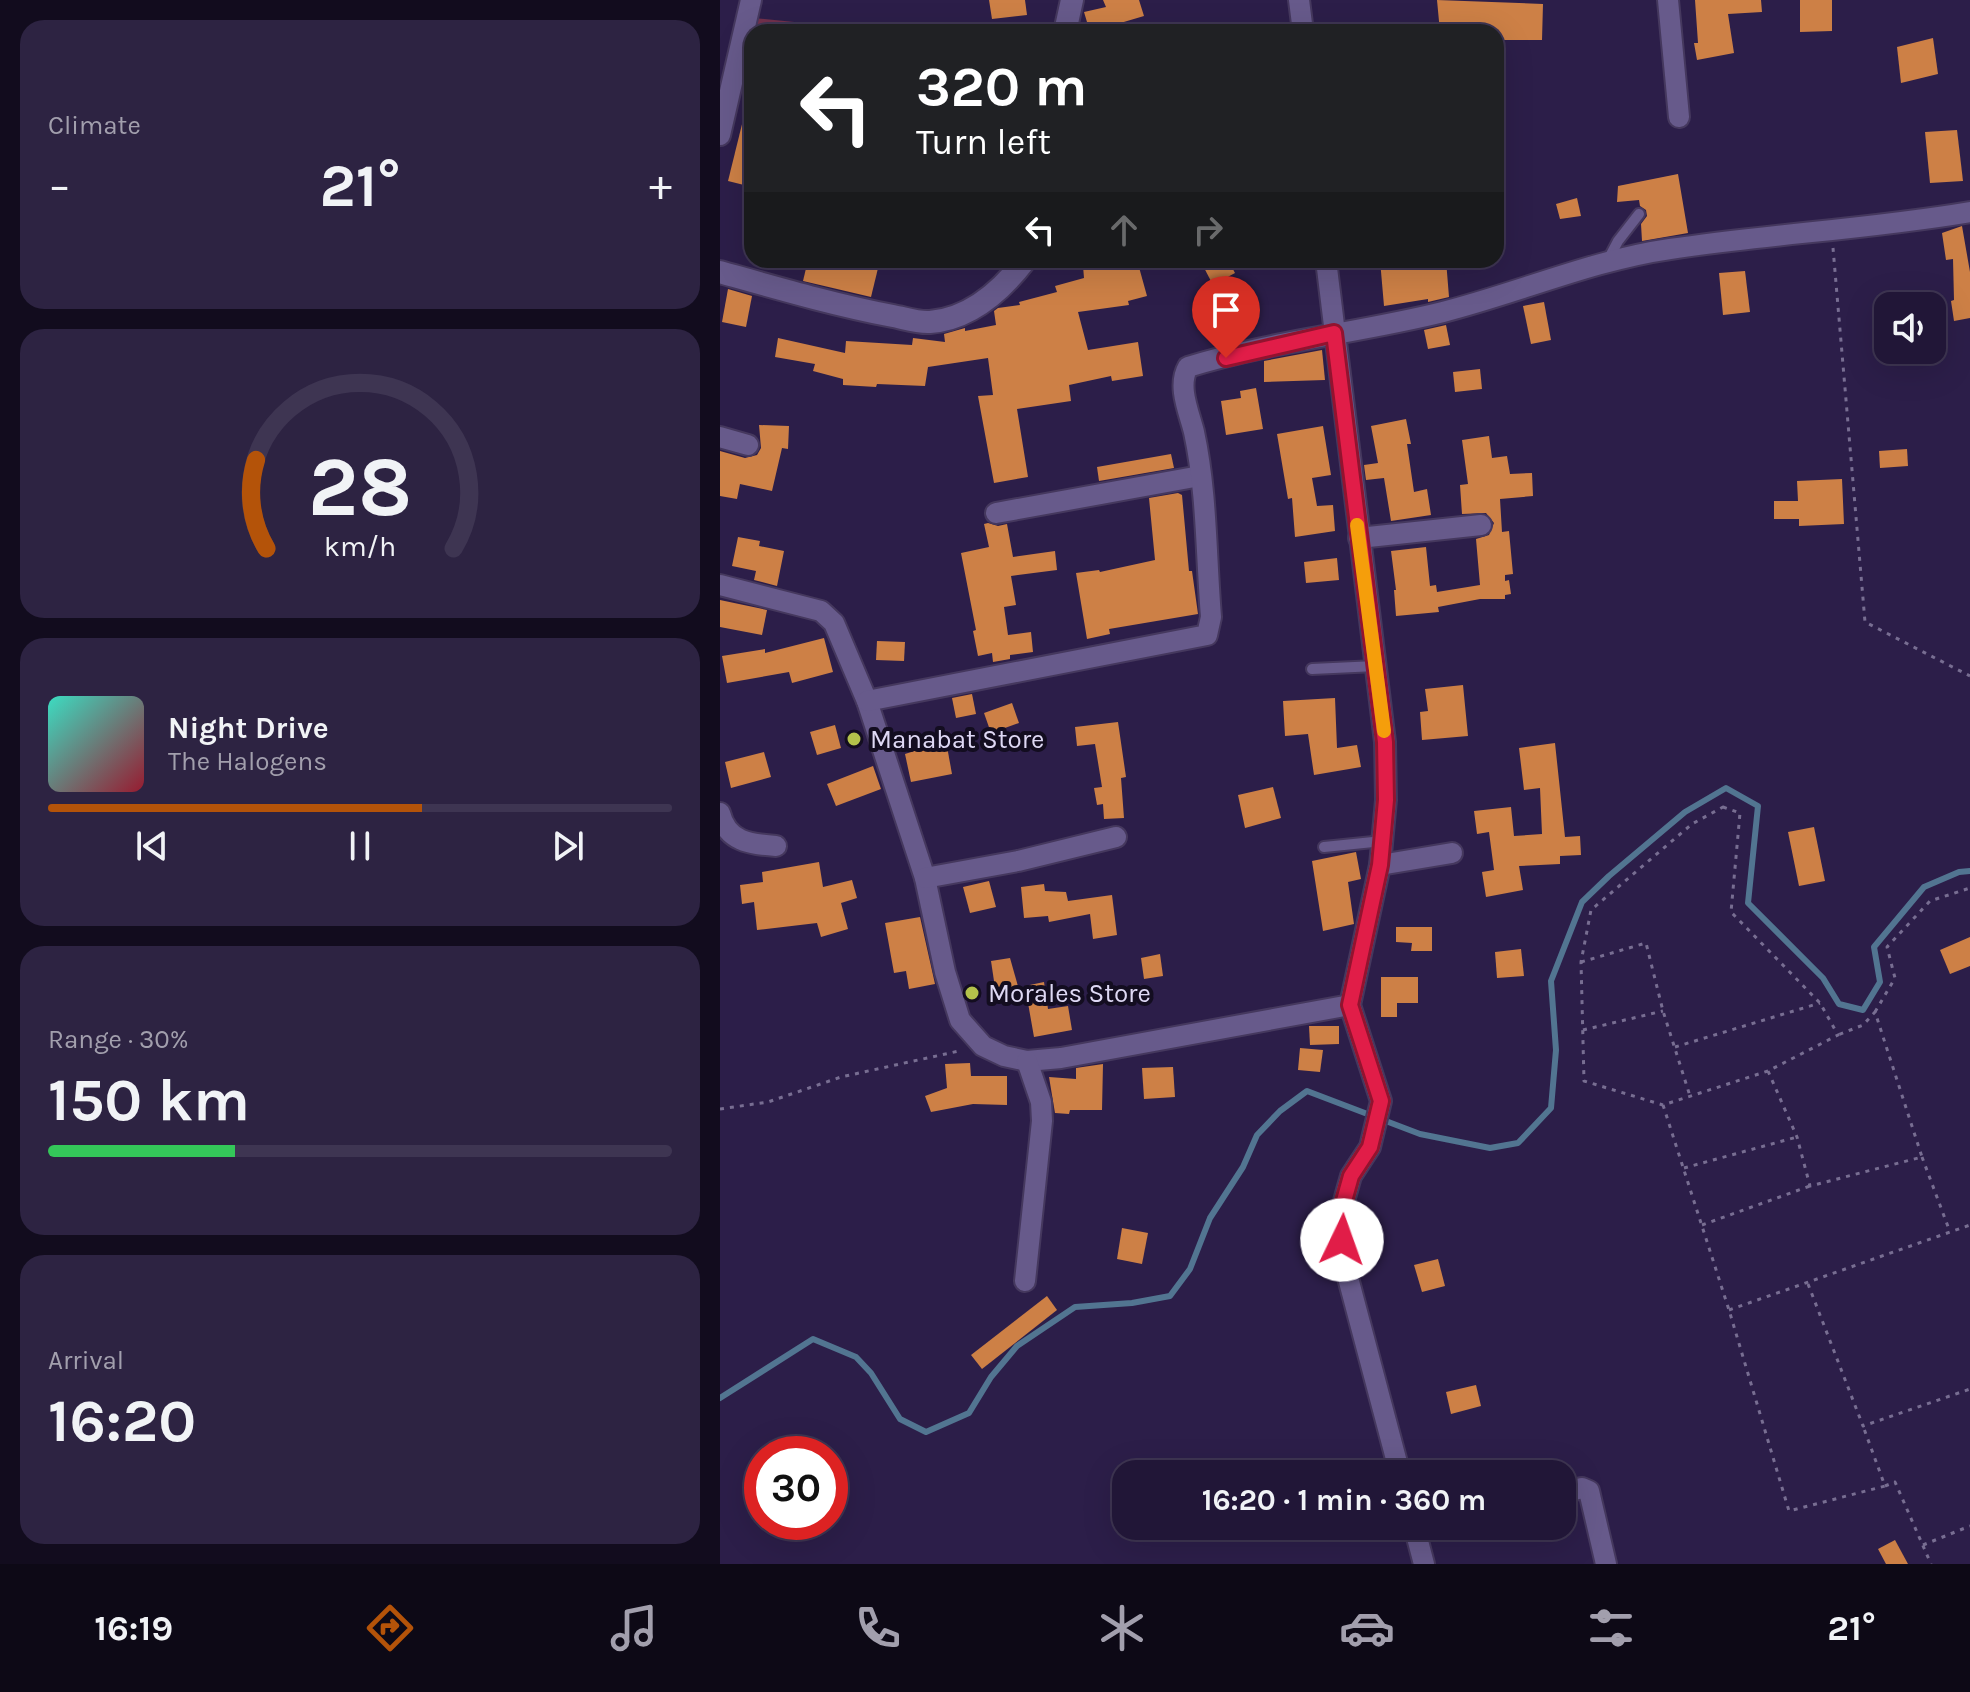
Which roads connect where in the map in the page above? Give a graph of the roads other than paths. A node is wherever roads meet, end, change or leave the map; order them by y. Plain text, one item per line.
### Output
1 (751, 0) edge
2 (1072, 0) edge
3 (1299, 0) edge
4 (1668, 0) edge
5 (745, 24) edge
6 (1067, 24) edge
7 (1302, 24) edge
8 (744, 30) edge
9 (1679, 117) dead end
10 (720, 135) edge
11 (1970, 212) edge
12 (1639, 214) dead end
13 (1607, 264) junction
14 (1019, 268) edge
15 (1327, 268) edge
16 (720, 272) edge
17 (1334, 333) junction
18 (720, 437) edge
19 (748, 445) dead end
20 (1200, 476) junction
21 (996, 513) dead end
22 (1481, 525) dead end
23 (1359, 538) junction
24 (720, 585) edge
25 (1376, 666) junction
26 (1312, 669) dead end
27 (867, 701) junction
28 (720, 813) edge
29 (1116, 837) dead end
30 (1383, 841) junction
31 (776, 846) dead end
32 (1324, 847) dead end
33 (1452, 853) dead end
34 (1380, 865) junction
35 (925, 878) junction
36 (1350, 1005) junction
37 (1027, 1061) junction
38 (1025, 1281) dead end
39 (1396, 1460) edge
40 (1576, 1490) edge
41 (1418, 1540) edge
42 (1424, 1564) edge
43 (1606, 1564) edge

1 - 5 street
2 - 6 street
3 - 7 street
4 - 9 street
8 - 10 street
11 - 13 street
12 - 13 lane
13 - 17 street
14 - 16 street
15 - 17 street
17 - 20 street
17 - 23 street
18 - 19 street
20 - 21 street
20 - 27 street
22 - 23 street
23 - 25 street
24 - 27 street
25 - 26 lane
25 - 30 street
27 - 35 street
28 - 31 street
29 - 35 street
30 - 32 lane
30 - 34 street
33 - 34 street
34 - 36 street
35 - 37 street
36 - 37 street
36 - 39 street
37 - 38 street
40 - 43 street
41 - 42 street

